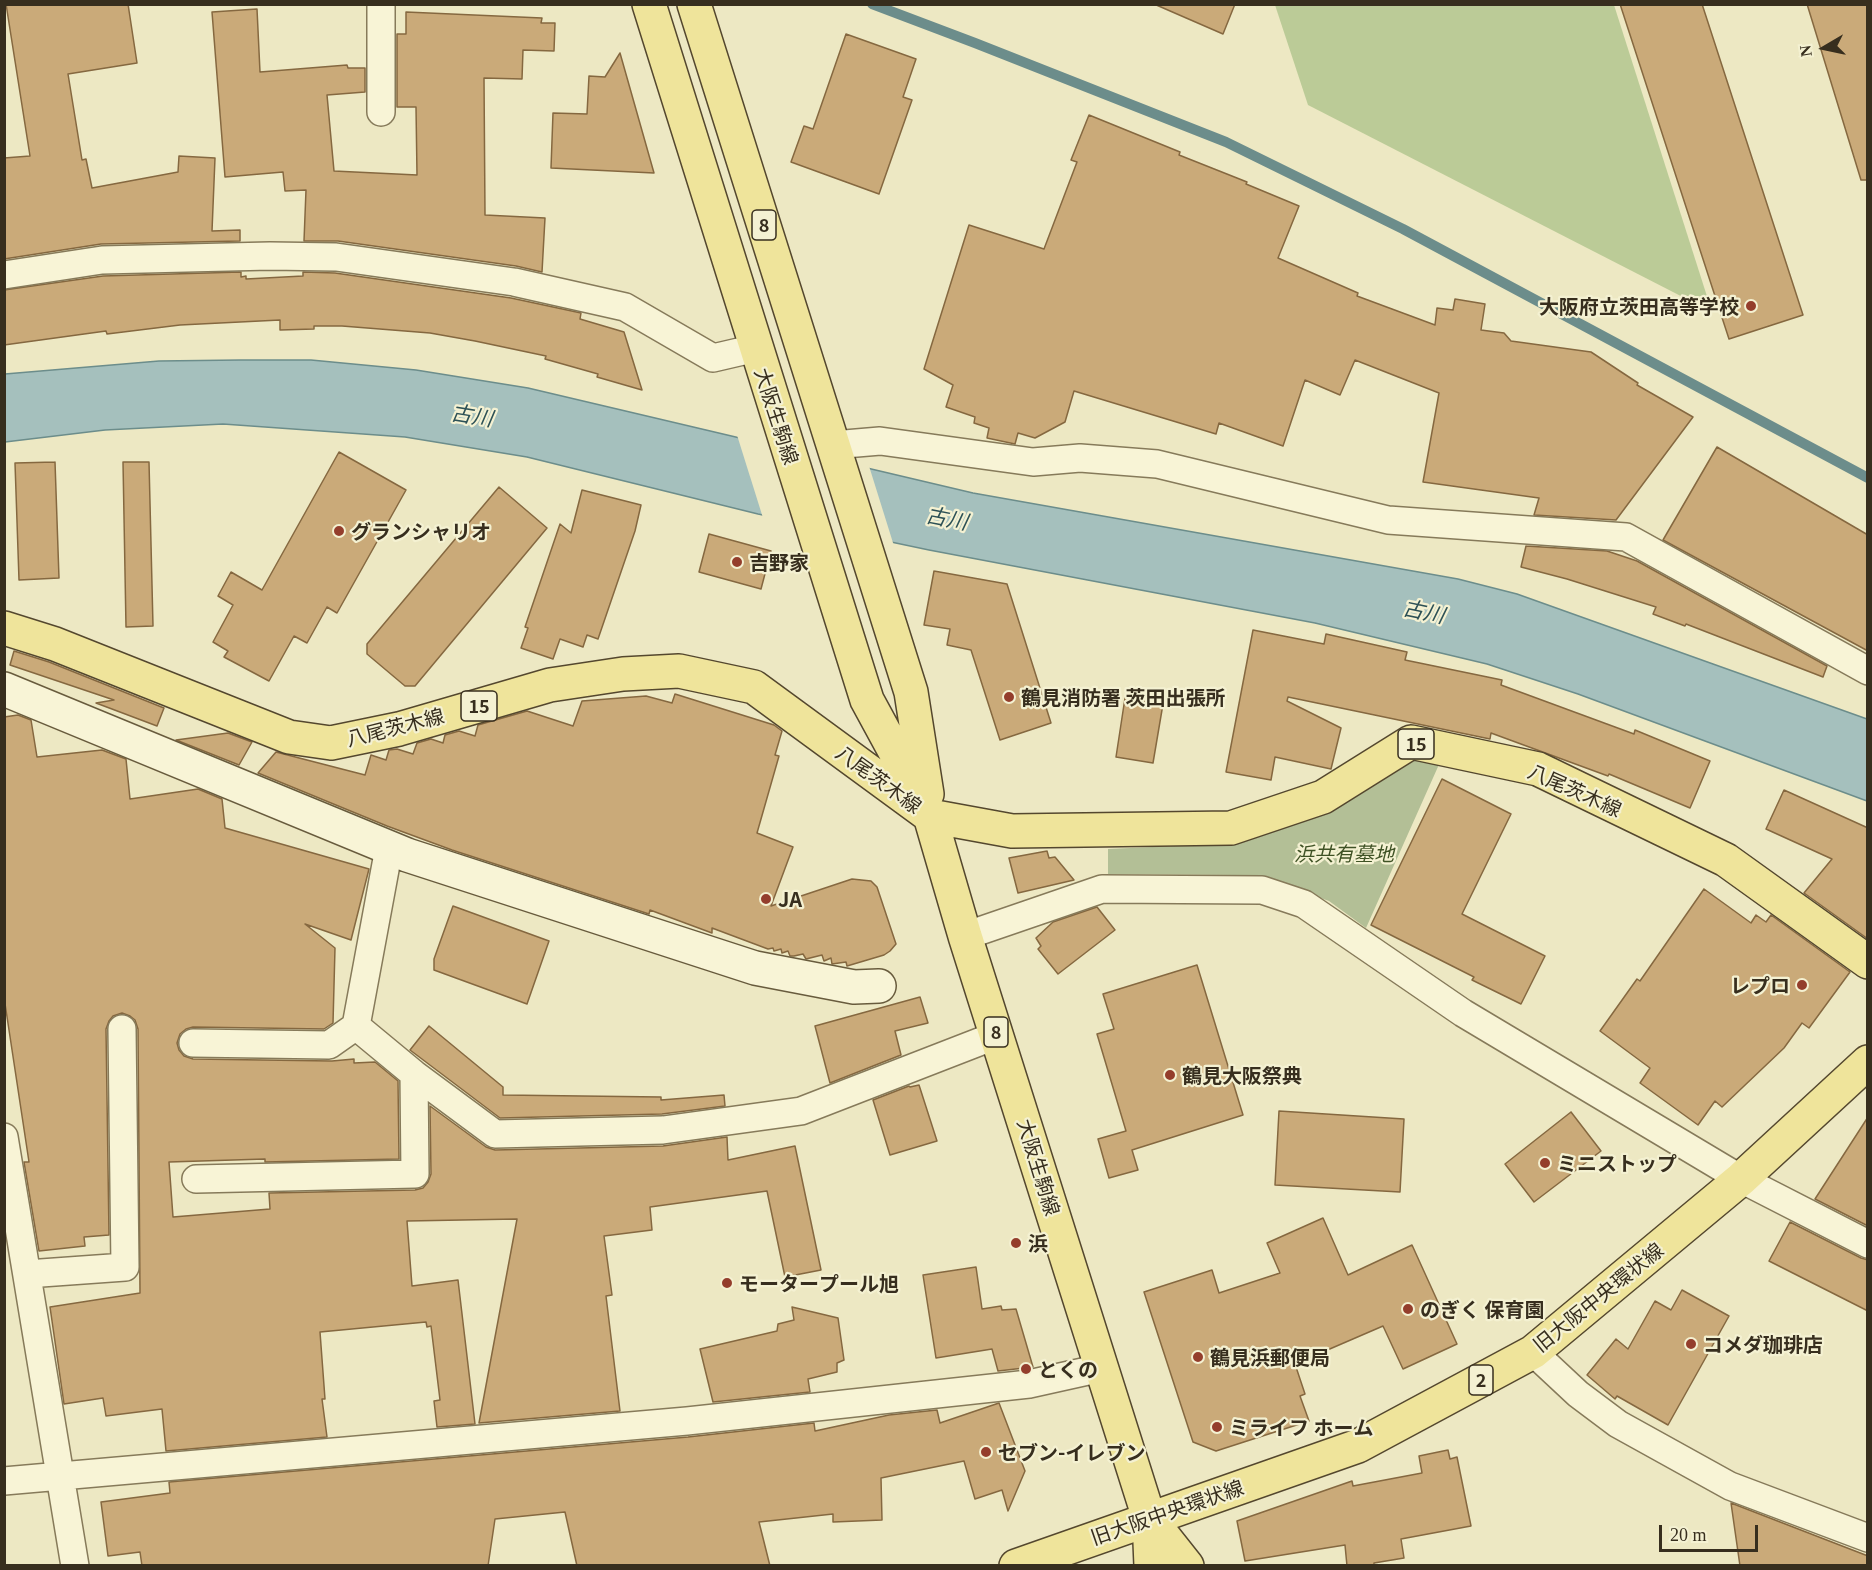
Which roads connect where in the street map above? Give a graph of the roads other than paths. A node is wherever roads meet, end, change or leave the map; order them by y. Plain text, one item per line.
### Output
1 (381, 4) edge
2 (649, 4) edge
3 (694, 4) edge
4 (381, 112) dead end
5 (4, 275) edge
6 (756, 348) junction
7 (833, 445) junction
8 (4, 628) edge
9 (1868, 671) edge
10 (4, 689) edge
11 (930, 816) junction
12 (389, 848) junction
13 (965, 936) junction
14 (1868, 962) edge
15 (879, 986) dead end
16 (356, 1026) junction
17 (122, 1029) dead end
18 (997, 1035) junction
19 (193, 1043) dead end
20 (1868, 1062) edge
21 (414, 1074) junction
22 (4, 1137) edge
23 (196, 1179) dead end
24 (1741, 1179) junction
25 (1868, 1244) edge
26 (27, 1274) junction
27 (1533, 1352) junction
28 (1101, 1368) junction
29 (59, 1477) junction
30 (4, 1481) edge
31 (1149, 1518) junction
32 (1868, 1538) edge
33 (75, 1566) edge
34 (1016, 1566) edge
35 (1151, 1566) edge
36 (1187, 1566) edge

1 - 4 street
2 - 6 main road, 大阪生駒線 / 8
3 - 7 main road, 大阪生駒線 / 8
5 - 6 street
6 - 11 main road, 大阪生駒線 / 8
7 - 9 street
7 - 11 main road, 大阪生駒線 / 8
8 - 11 main road, 八尾茨木線 / 15
10 - 12 street
11 - 13 main road, 大阪生駒線 / 8
11 - 14 main road, 八尾茨木線 / 15
12 - 15 street
12 - 16 street
13 - 18 main road, 大阪生駒線 / 8
13 - 24 street
16 - 19 street
16 - 21 street
17 - 26 street
18 - 21 street
18 - 28 main road, 大阪生駒線 / 8
20 - 24 main road, 旧大阪中央環状線 / 2
21 - 23 street
22 - 26 street
24 - 25 street
24 - 27 main road, 旧大阪中央環状線 / 2
26 - 29 street
27 - 31 main road, 旧大阪中央環状線 / 2
27 - 32 street
28 - 29 street
28 - 31 main road, 大阪生駒線 / 8
29 - 30 street
29 - 33 street
31 - 34 main road, 旧大阪中央環状線 / 2
31 - 35 main road, 大阪生駒線 / 8
31 - 36 main road, 大阪生駒線 / 8

